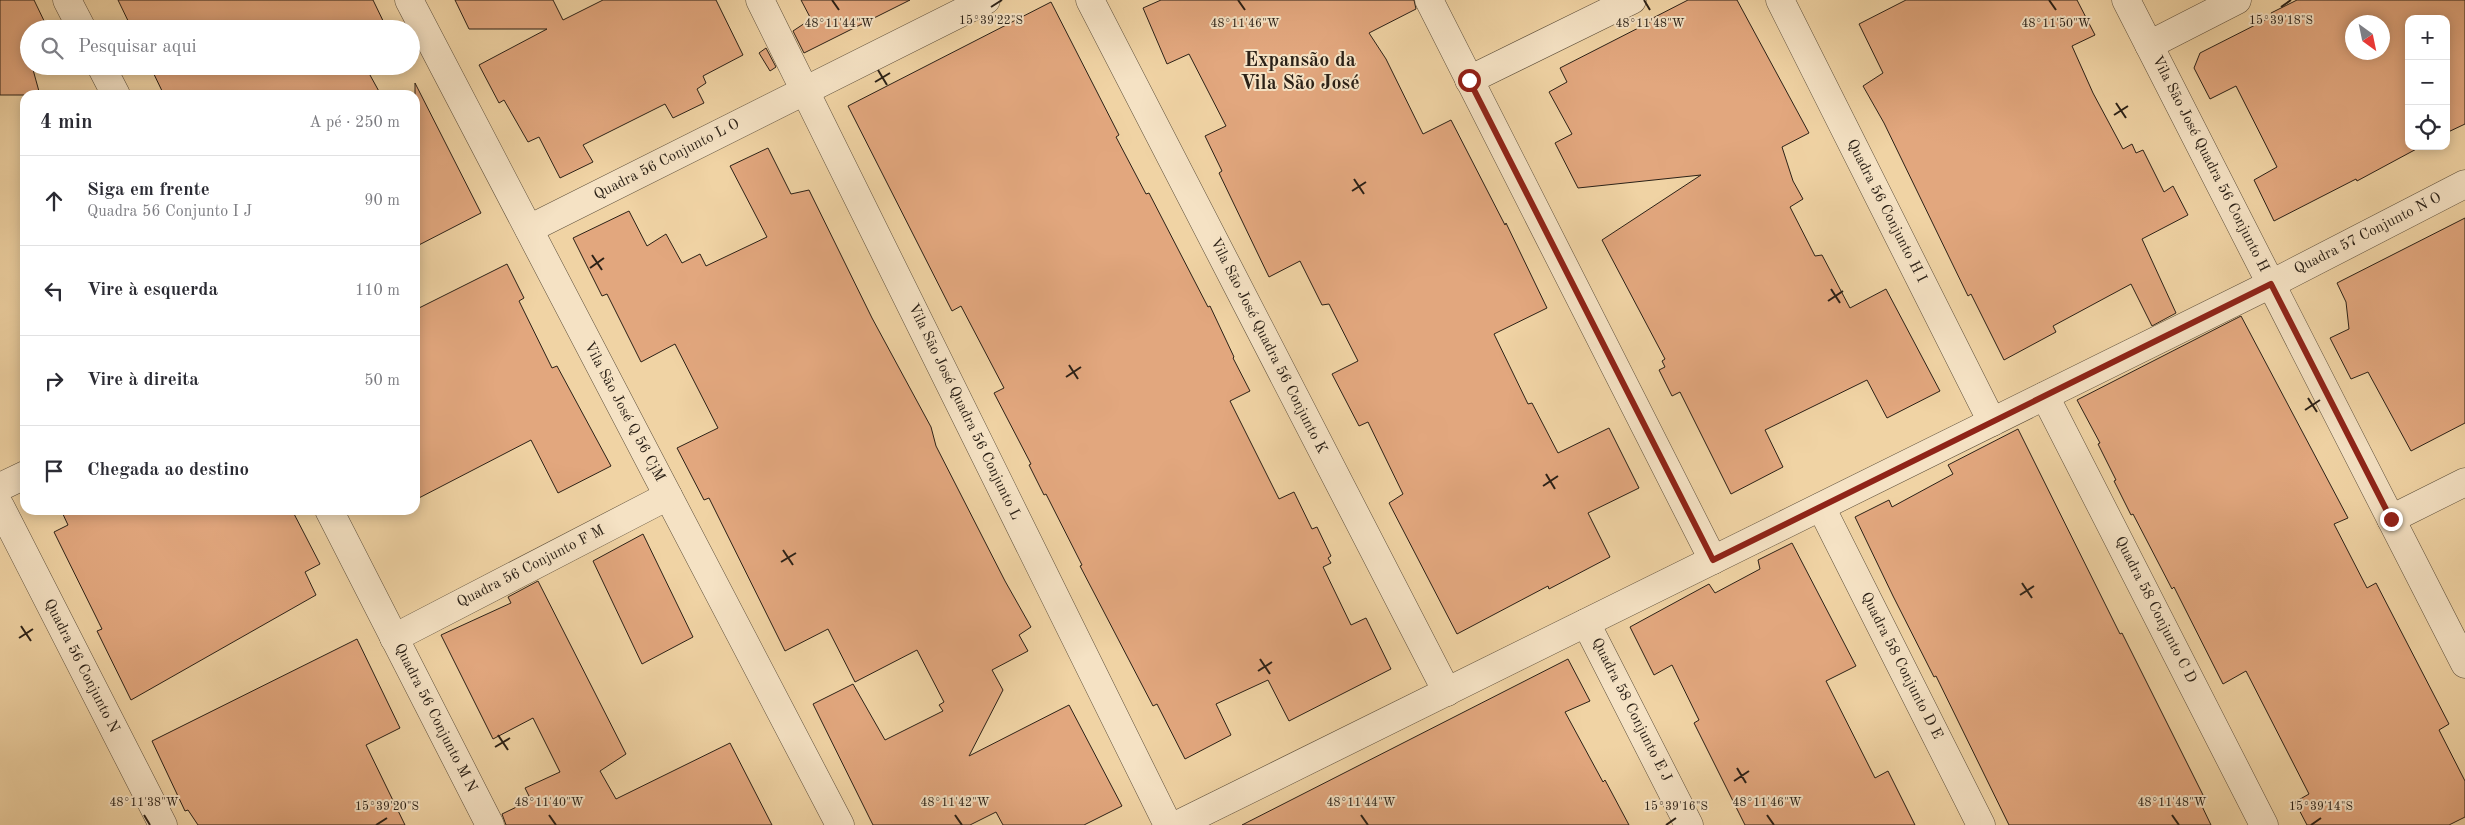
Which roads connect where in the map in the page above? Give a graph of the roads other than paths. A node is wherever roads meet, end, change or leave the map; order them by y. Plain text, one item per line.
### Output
1 (67, 0) edge
2 (408, 0) edge
3 (760, 0) edge
4 (986, 0) edge
5 (1090, 0) edge
6 (1429, 0) edge
7 (1632, 0) edge
8 (1780, 0) edge
9 (2126, 0) edge
10 (2237, 0) edge
11 (77, 20) edge
12 (419, 20) edge
13 (420, 23) edge
14 (2149, 45) junction
15 (106, 75) edge
16 (1469, 80) junction
17 (113, 90) edge
18 (805, 91) junction
19 (2465, 184) edge
20 (529, 229) junction
21 (2271, 284) junction
22 (2045, 396) junction
23 (1992, 422) junction
24 (20, 478) edge
25 (2465, 482) edge
26 (0, 488) edge
27 (668, 496) junction
28 (0, 506) edge
29 (1821, 507) junction
30 (332, 515) edge
31 (2391, 519) junction
32 (1713, 560) junction
33 (1586, 623) junction
34 (394, 638) junction
35 (2465, 664) edge
36 (1447, 692) junction
37 (163, 825) edge
38 (490, 825) edge
39 (840, 825) edge
40 (1168, 825) edge
41 (1177, 825) edge
42 (1689, 825) edge
43 (1981, 825) edge
44 (2264, 825) edge

1 - 11 street
2 - 12 street, Vila São José Q 56 CjM
3 - 18 street, Vila São José Quadra 56 Conjunto L
4 - 18 street, Quadra 56 Conjunto L O
5 - 36 street, Vila São José Quadra 56 Conjunto K
6 - 16 street
7 - 16 street
8 - 23 street, Quadra 56 Conjunto H I
9 - 14 street, Vila São José Quadra 56 Conjunto H
10 - 14 street
13 - 20 street, Vila São José Q 56 CjM
14 - 21 street, Vila São José Quadra 56 Conjunto H
15 - 17 street
16 - 32 street
18 - 20 street, Quadra 56 Conjunto L O
18 - 40 street, Vila São José Quadra 56 Conjunto L
19 - 21 street, Quadra 57 Conjunto N O
20 - 27 street, Vila São José Q 56 CjM
21 - 22 street, Quadra 57 Conjunto N O
21 - 31 street, Vila São José Quadra 56 Conjunto H
22 - 23 street, Quadra 57 Conjunto N O
22 - 44 street, Quadra 58 Conjunto C D
23 - 29 street, Quadra 57 Conjunto N O
24 - 26 street
25 - 31 street
27 - 34 street, Quadra 56 Conjunto F M
27 - 39 street, Vila São José Q 56 CjM
28 - 37 street, Quadra 56 Conjunto N
29 - 32 street, Quadra 57 Conjunto N O
29 - 43 street, Quadra 58 Conjunto D E
30 - 34 street, Quadra 56 Conjunto M N
31 - 35 street, Vila São José Quadra 56 Conjunto H
32 - 33 street, Quadra 57 Conjunto N O
33 - 36 street, Quadra 57 Conjunto N O
33 - 42 street, Quadra 58 Conjunto E J
34 - 38 street, Quadra 56 Conjunto M N
36 - 41 street, Quadra 57 Conjunto N O

